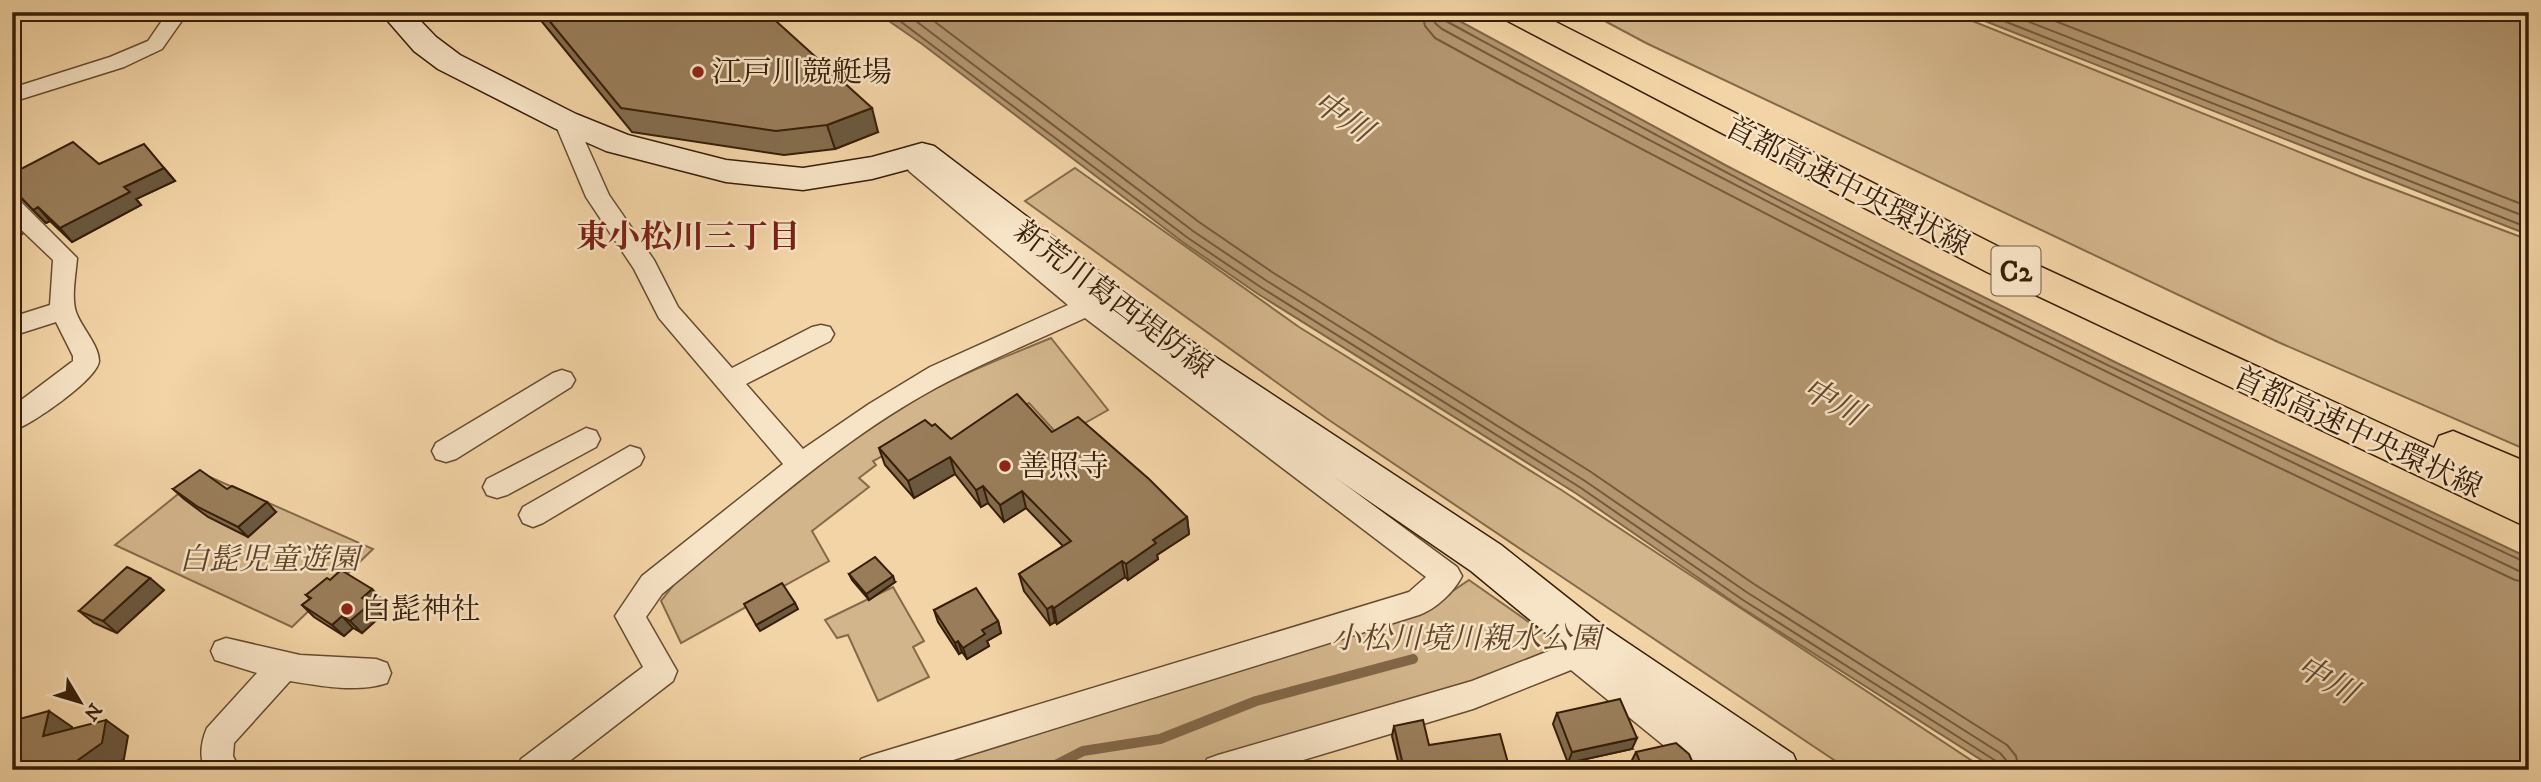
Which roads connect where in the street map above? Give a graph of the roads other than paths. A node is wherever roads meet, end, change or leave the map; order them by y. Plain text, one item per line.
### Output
1 (178, 12) edge
2 (395, 12) edge
3 (1513, 12) edge
4 (1553, 12) edge
5 (12, 95) edge
6 (565, 121) junction
7 (907, 157) junction
8 (12, 207) edge
9 (1087, 307) junction
10 (62, 310) junction
11 (12, 327) edge
12 (821, 334) dead end
13 (562, 380) dead end
14 (728, 381) junction
15 (1207, 383) junction
16 (12, 421) edge
17 (586, 439) dead end
18 (446, 452) dead end
19 (630, 457) dead end
20 (801, 464) junction
21 (2529, 481) edge
22 (497, 487) dead end
23 (2529, 511) edge
24 (533, 515) dead end
25 (1583, 649) junction
26 (226, 651) dead end
27 (282, 668) junction
28 (376, 673) dead end
29 (224, 770) edge
30 (533, 770) edge
31 (872, 770) edge
32 (1218, 770) edge
33 (1719, 770) edge
34 (1776, 770) edge

1 - 5 street
2 - 6 main road
3 - 23 highway, 首都高速中央環状線 / C2
4 - 21 highway, 首都高速中央環状線 / C2
6 - 7 main road
6 - 14 street
7 - 9 street
7 - 15 main road, 新荒川葛西堤防線
8 - 10 street
9 - 15 street
9 - 20 street
10 - 11 street
10 - 16 street
12 - 14 street
13 - 18 street
14 - 20 street
15 - 25 main road, 新荒川葛西堤防線
15 - 31 street
17 - 22 street
19 - 24 street
20 - 30 street
25 - 32 street
25 - 33 street
25 - 34 main road, 新荒川葛西堤防線
26 - 27 street
27 - 28 street
27 - 29 street

